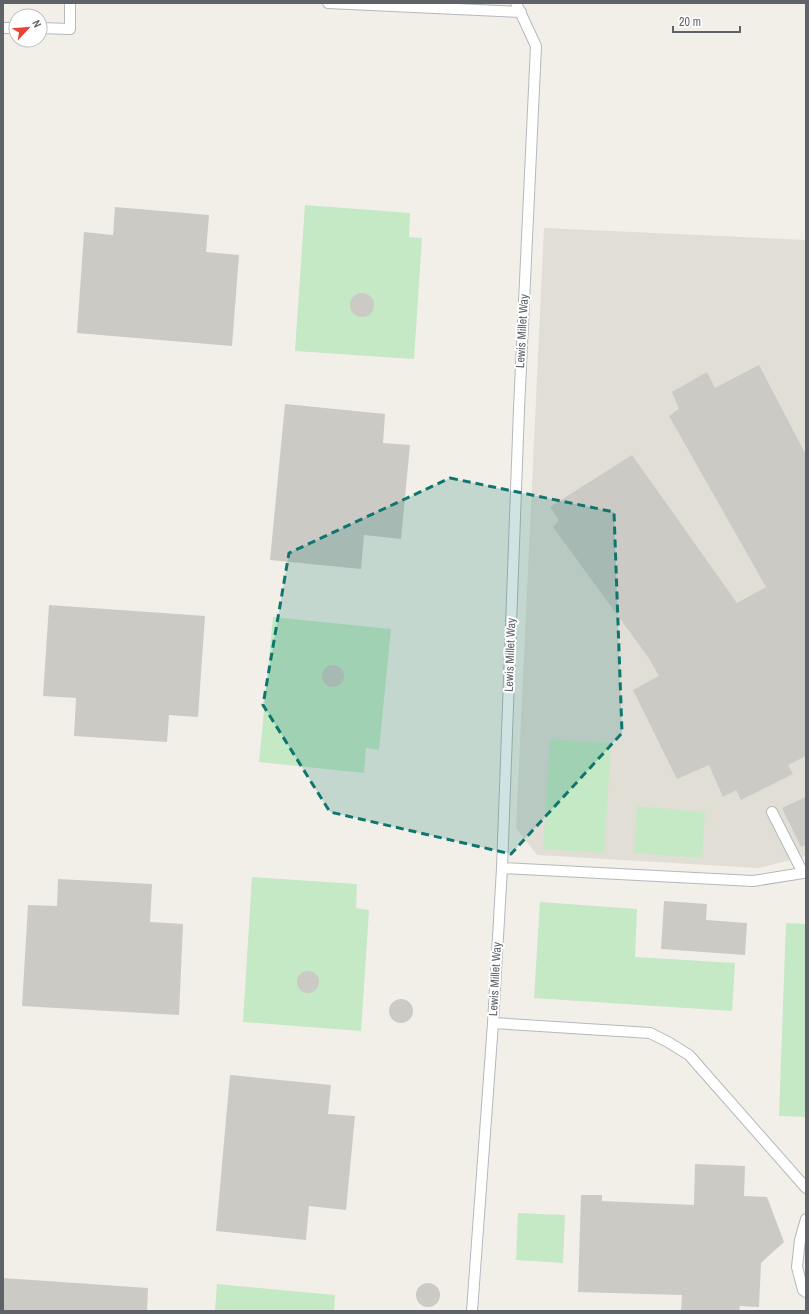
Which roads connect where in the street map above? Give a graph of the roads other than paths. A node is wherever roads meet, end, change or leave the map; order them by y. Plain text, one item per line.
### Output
1 (70, 3) edge
2 (328, 3) edge
3 (516, 3) edge
4 (521, 12) junction
5 (48, 28) edge
6 (772, 812) dead end
7 (502, 868) junction
8 (805, 872) edge
9 (493, 1023) junction
10 (806, 1188) edge
11 (806, 1219) edge
12 (806, 1292) edge
13 (472, 1311) edge

1 - 5 lane
2 - 4 lane
3 - 4 lane, Lewis Millet Way
4 - 7 lane, Lewis Millet Way
6 - 8 lane
7 - 8 lane
7 - 9 lane, Lewis Millet Way
9 - 10 lane
9 - 13 lane, Lewis Millet Way
11 - 12 lane

